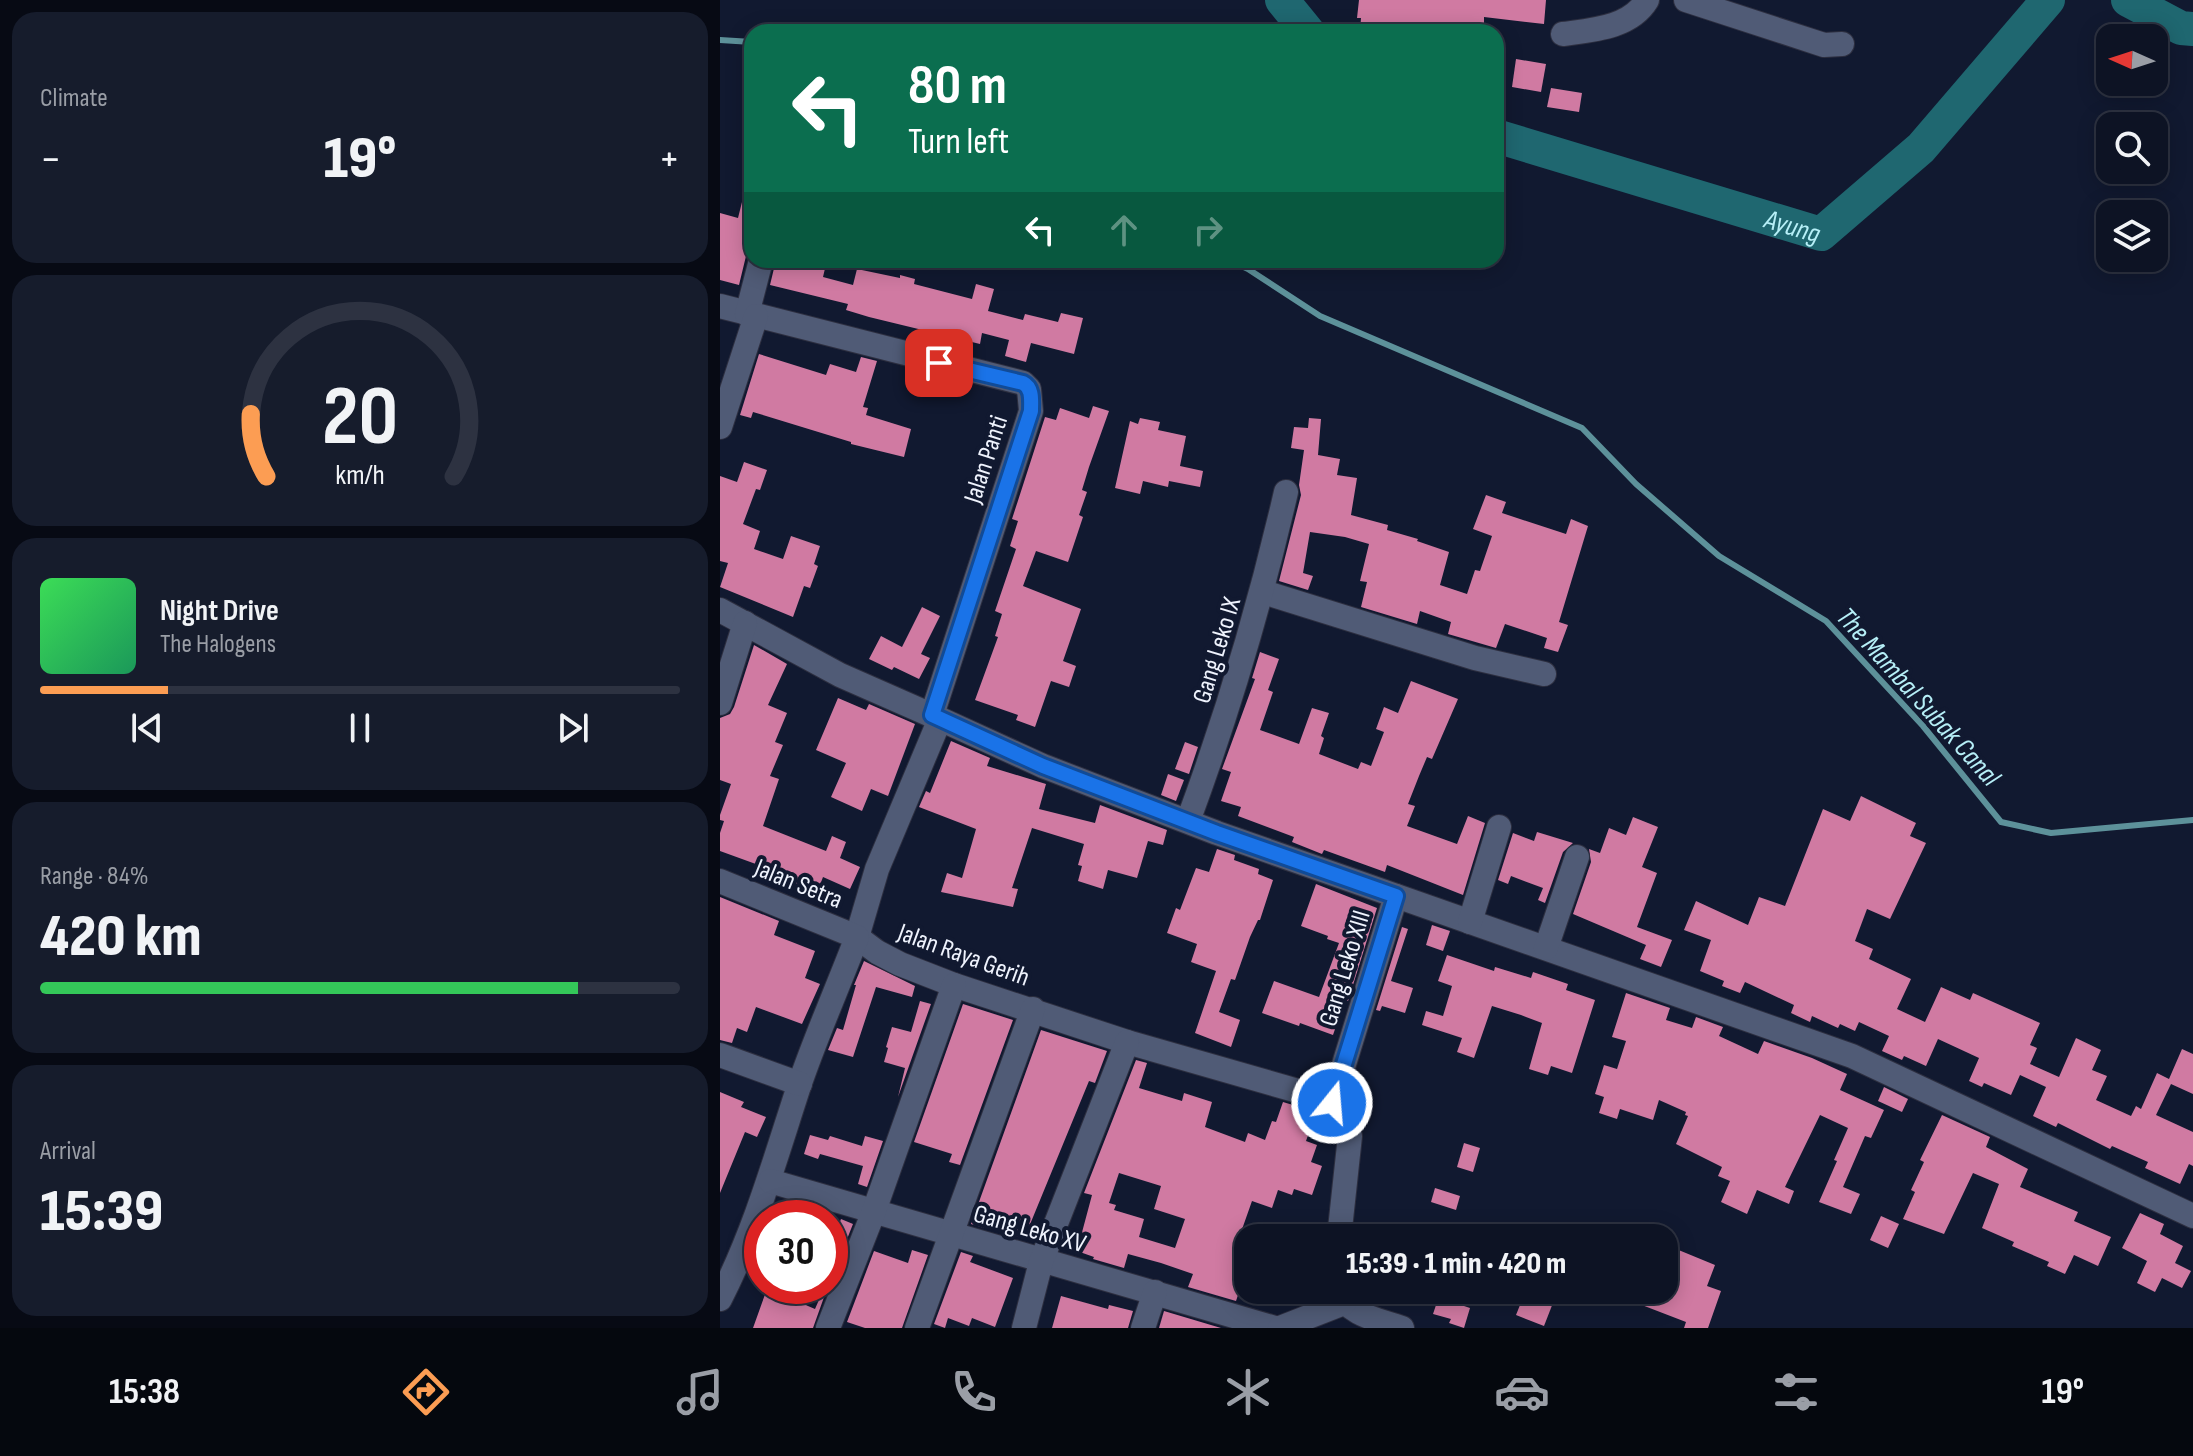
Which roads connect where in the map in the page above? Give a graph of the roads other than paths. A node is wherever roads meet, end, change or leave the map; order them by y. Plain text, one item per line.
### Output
1 (1647, 0) edge
2 (1686, 0) edge
3 (1563, 34) dead end
4 (1842, 44) dead end
5 (760, 268) edge
6 (720, 306) edge
7 (752, 315) junction
8 (720, 427) edge
9 (1286, 492) dead end
10 (1263, 592) junction
11 (720, 610) edge
12 (745, 623) junction
13 (1544, 674) dead end
14 (720, 703) edge
15 (936, 717) junction
16 (1188, 821) junction
17 (1499, 827) dead end
18 (1577, 857) dead end
19 (720, 882) edge
20 (1396, 896) junction
21 (1470, 922) junction
22 (857, 937) junction
23 (1546, 948) junction
24 (954, 985) junction
25 (1033, 1009) junction
26 (1127, 1042) junction
27 (720, 1055) edge
28 (800, 1084) junction
29 (1332, 1103) junction
30 (770, 1181) junction
31 (874, 1211) junction
32 (2193, 1216) edge
33 (1341, 1224) edge
34 (951, 1234) junction
35 (1041, 1262) junction
36 (1155, 1292) junction
37 (720, 1299) edge
38 (1325, 1304) edge
39 (1349, 1304) edge
40 (828, 1328) edge
41 (917, 1328) edge
42 (1024, 1328) edge
43 (1143, 1328) edge
44 (1277, 1328) edge
45 (1402, 1328) edge

1 - 3 street
2 - 4 street
5 - 7 street
6 - 7 street, Jalan Panti
7 - 8 street
7 - 15 street, Jalan Panti
9 - 10 street, Gang Leko IX
10 - 13 street
10 - 16 street, Gang Leko IX
11 - 12 street
12 - 14 street
12 - 15 street
15 - 16 street
15 - 22 street, Jalan Raya Gerih
16 - 20 street
17 - 21 street
18 - 23 street
19 - 22 street, Jalan Setra
20 - 21 street
20 - 29 street, Gang Leko XIII
21 - 23 street
22 - 24 street, Jalan Raya Gerih
22 - 28 street
23 - 32 street
24 - 25 street, Jalan Raya Gerih
24 - 31 street
25 - 26 street, Jalan Raya Gerih
25 - 34 street
26 - 29 street, Jalan Raya Gerih
26 - 35 street
27 - 28 street
28 - 30 street
29 - 33 street
30 - 31 street, Gang Leko XV
30 - 37 street
31 - 34 street, Gang Leko XV
31 - 40 street
34 - 35 street, Gang Leko XV
34 - 41 street
35 - 36 street, Gang Leko XV
35 - 42 street
36 - 43 street
36 - 44 street, Gang Leko XV
38 - 44 street, Gang Leko XV
39 - 45 street

